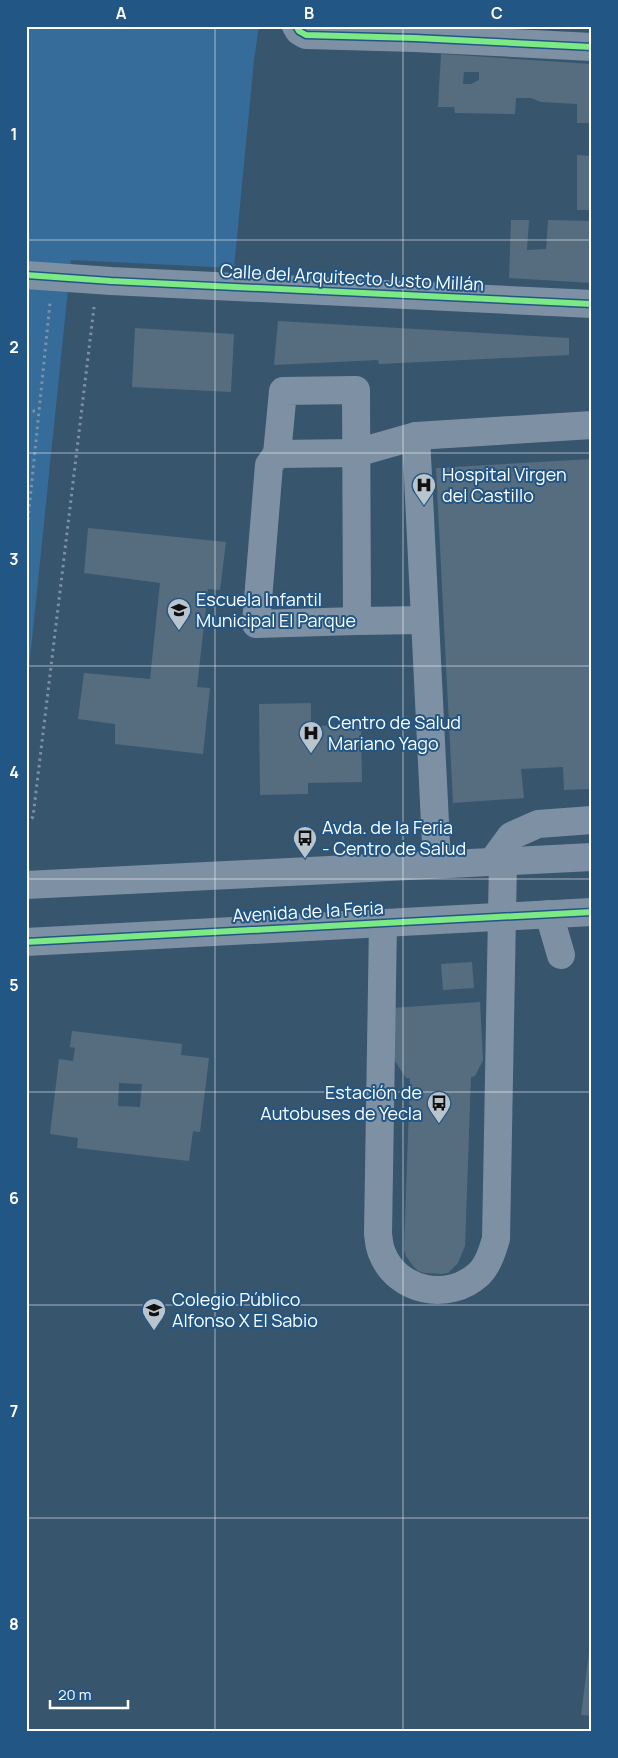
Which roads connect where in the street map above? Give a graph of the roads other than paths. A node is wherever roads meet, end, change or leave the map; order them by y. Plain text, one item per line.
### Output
1 (296, 26) edge
2 (592, 47) edge
3 (26, 275) edge
4 (592, 304) edge
5 (592, 425) edge
6 (416, 436) junction
7 (356, 453) junction
8 (277, 454) junction
9 (425, 620) junction
10 (358, 621) junction
11 (592, 820) edge
12 (592, 857) edge
13 (498, 862) junction
14 (437, 864) junction
15 (26, 885) edge
16 (592, 912) edge
17 (548, 914) junction
18 (502, 917) junction
19 (383, 923) junction
20 (26, 942) edge
21 (561, 955) dead end

1 - 2 street
3 - 4 street, Calle del Arquitecto Justo Millán
5 - 6 street
6 - 7 street
6 - 9 street
7 - 8 street
7 - 8 street
7 - 10 street
8 - 10 street
9 - 10 street
9 - 14 street
11 - 13 street
12 - 13 street
13 - 14 street
13 - 18 street
14 - 15 street
16 - 17 street, Avenida de la Feria
17 - 18 street, Avenida de la Feria
17 - 21 street
18 - 19 street, Avenida de la Feria
18 - 19 street
19 - 20 street, Avenida de la Feria

